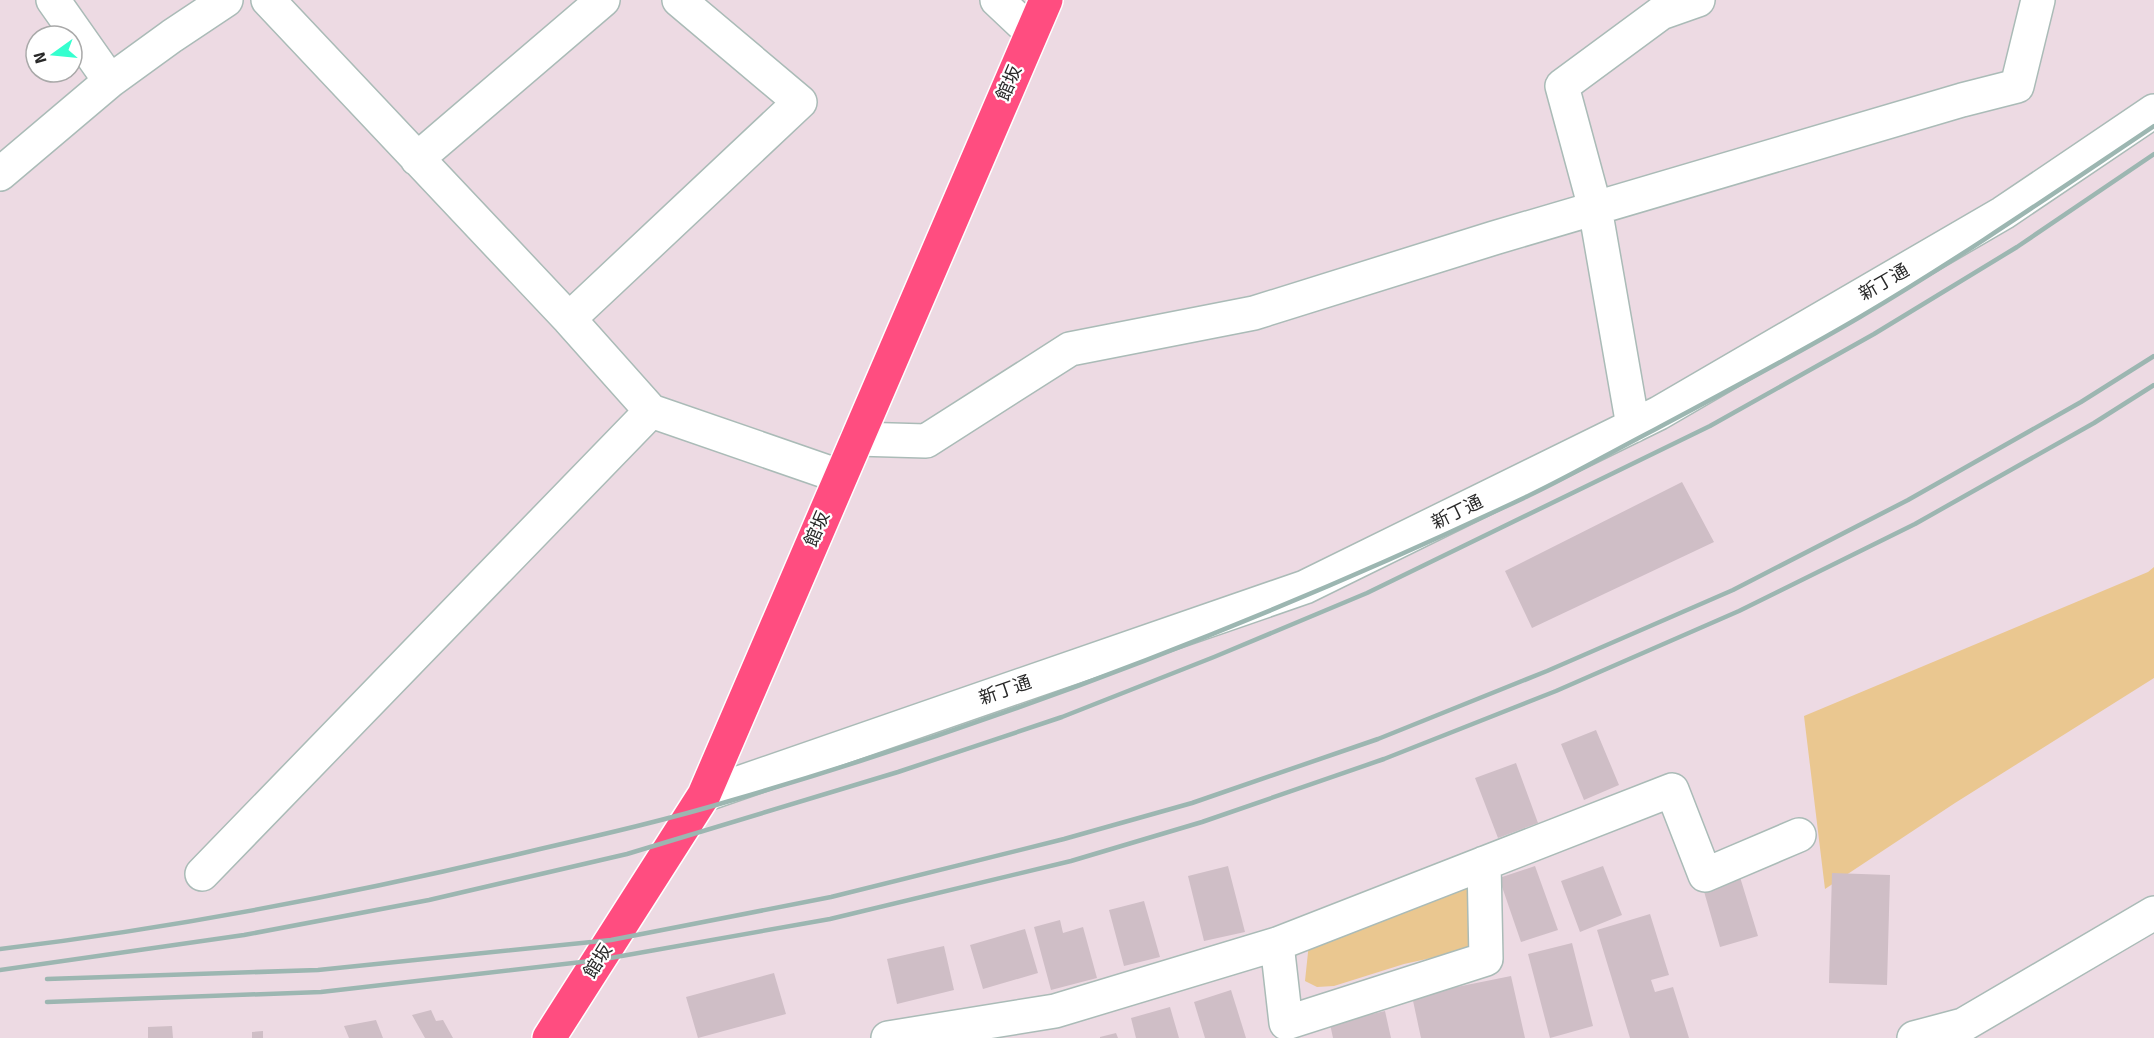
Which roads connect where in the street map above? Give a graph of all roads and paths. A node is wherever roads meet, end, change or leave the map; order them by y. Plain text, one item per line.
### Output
1 (53, 0) edge
2 (226, 0) edge
3 (268, 0) edge
4 (603, 0) edge
5 (679, 0) edge
6 (997, 0) edge
7 (1046, 0) edge
8 (1698, 0) edge
9 (2038, 0) edge
10 (1031, 32) junction
11 (110, 81) junction
12 (2154, 111) edge
13 (417, 159) junction
14 (0, 174) edge
15 (1595, 208) junction
16 (569, 319) junction
17 (651, 411) junction
18 (1633, 426) junction
19 (857, 439) junction
20 (839, 476) junction
21 (704, 795) junction
22 (1799, 835) dead end
23 (1484, 863) junction
24 (202, 874) dead end
25 (2154, 913) edge
26 (1277, 944) junction
27 (549, 1038) edge
28 (888, 1038) edge
29 (1914, 1038) edge

1 - 11 street
2 - 11 street
3 - 13 street
4 - 13 street
5 - 16 street
6 - 10 street
7 - 10 main road, 館坂
8 - 15 street
9 - 15 street
10 - 19 main road, 館坂
11 - 14 street
12 - 18 street, 新丁通
13 - 16 street
15 - 18 street
15 - 19 street
16 - 17 street
17 - 20 street
17 - 24 street
18 - 21 street, 新丁通
19 - 20 main road, 館坂
20 - 21 main road, 館坂
21 - 27 main road, 館坂
22 - 23 street
23 - 26 street
23 - 26 street
25 - 29 street
26 - 28 street

